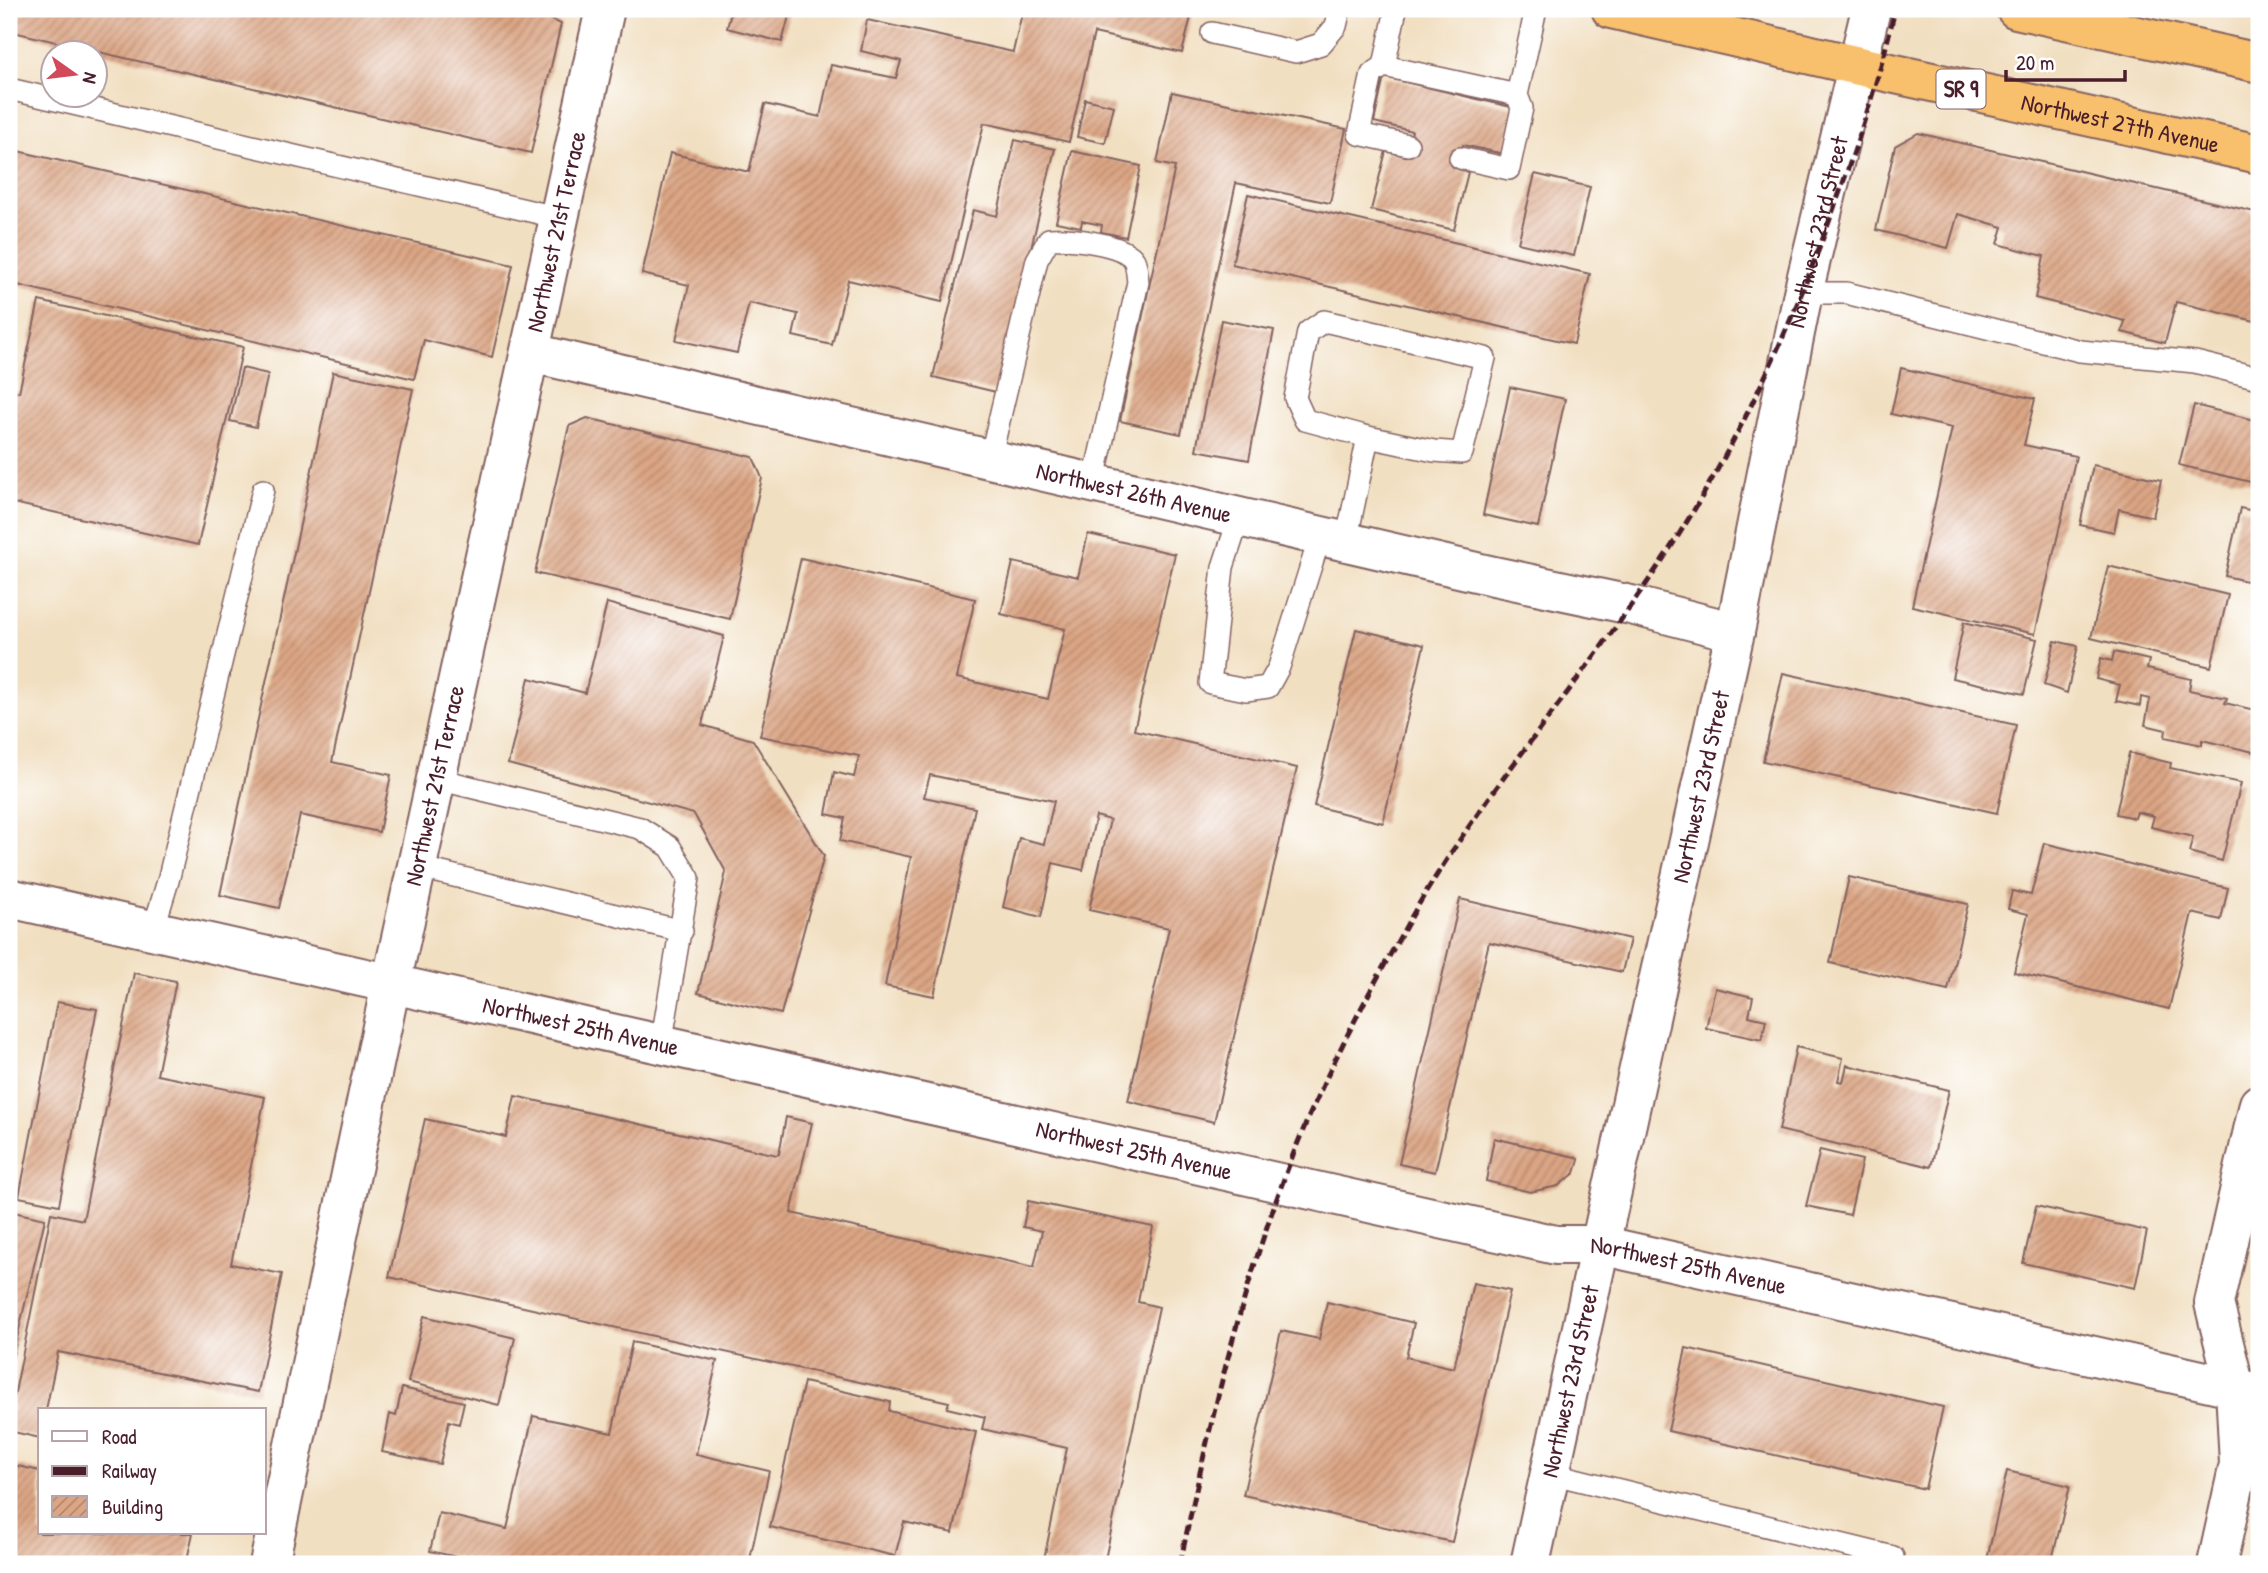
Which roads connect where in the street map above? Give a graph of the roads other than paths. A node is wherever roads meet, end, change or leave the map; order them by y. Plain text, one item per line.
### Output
1 (605, 9) edge
2 (1340, 9) edge
3 (1396, 9) edge
4 (1536, 9) edge
5 (1611, 9) edge
6 (1871, 9) edge
7 (2016, 9) edge
8 (1212, 33) dead end
9 (2259, 63) edge
10 (1384, 66) junction
11 (1859, 66) junction
12 (9, 89) edge
13 (1517, 94) junction
14 (1397, 138) dead end
15 (2259, 154) edge
16 (1474, 156) dead end
17 (560, 218) junction
18 (1803, 293) junction
19 (531, 353) junction
20 (2259, 378) edge
21 (1368, 437) junction
22 (990, 459) junction
23 (1093, 484) junction
24 (262, 490) dead end
25 (1239, 518) junction
26 (1333, 539) junction
27 (1735, 632) junction
28 (437, 779) junction
29 (417, 867) junction
30 (9, 898) edge
31 (153, 930) junction
32 (682, 931) junction
33 (391, 984) junction
34 (661, 1045) junction
35 (2259, 1104) edge
36 (1600, 1245) junction
37 (2247, 1391) edge
38 (1550, 1474) junction
39 (1893, 1557) dead end
40 (269, 1564) edge
41 (1530, 1564) edge
42 (2217, 1564) edge

1 - 17 street, Northwest 21st Terrace
2 - 8 lane
3 - 10 lane
4 - 13 lane
5 - 11 highway, Northwest 27th Avenue / SR 9
6 - 11 street, Northwest 23rd Street
7 - 9 highway
10 - 13 lane
10 - 14 lane
11 - 15 highway, Northwest 27th Avenue / SR 9
11 - 18 street, Northwest 23rd Street
12 - 17 lane
13 - 16 lane
17 - 19 street, Northwest 21st Terrace
18 - 20 lane
18 - 27 street, Northwest 23rd Street
19 - 22 street, Northwest 26th Avenue
19 - 28 street, Northwest 21st Terrace
21 - 21 lane
21 - 26 lane
22 - 23 street, Northwest 26th Avenue
22 - 23 lane
23 - 25 street, Northwest 26th Avenue
24 - 31 lane
25 - 26 street, Northwest 26th Avenue
25 - 26 lane
26 - 27 street, Northwest 26th Avenue
27 - 36 street, Northwest 23rd Street
28 - 29 street, Northwest 21st Terrace
28 - 32 lane
29 - 32 lane
29 - 33 street, Northwest 21st Terrace
30 - 31 street, Northwest 25th Avenue
31 - 33 street, Northwest 25th Avenue
32 - 34 lane
33 - 34 street, Northwest 25th Avenue
33 - 40 street, Northwest 21st Terrace
34 - 36 street, Northwest 25th Avenue
35 - 37 street
36 - 37 street, Northwest 25th Avenue
36 - 38 street, Northwest 23rd Street
37 - 42 street
38 - 39 lane
38 - 41 street, Northwest 23rd Street

